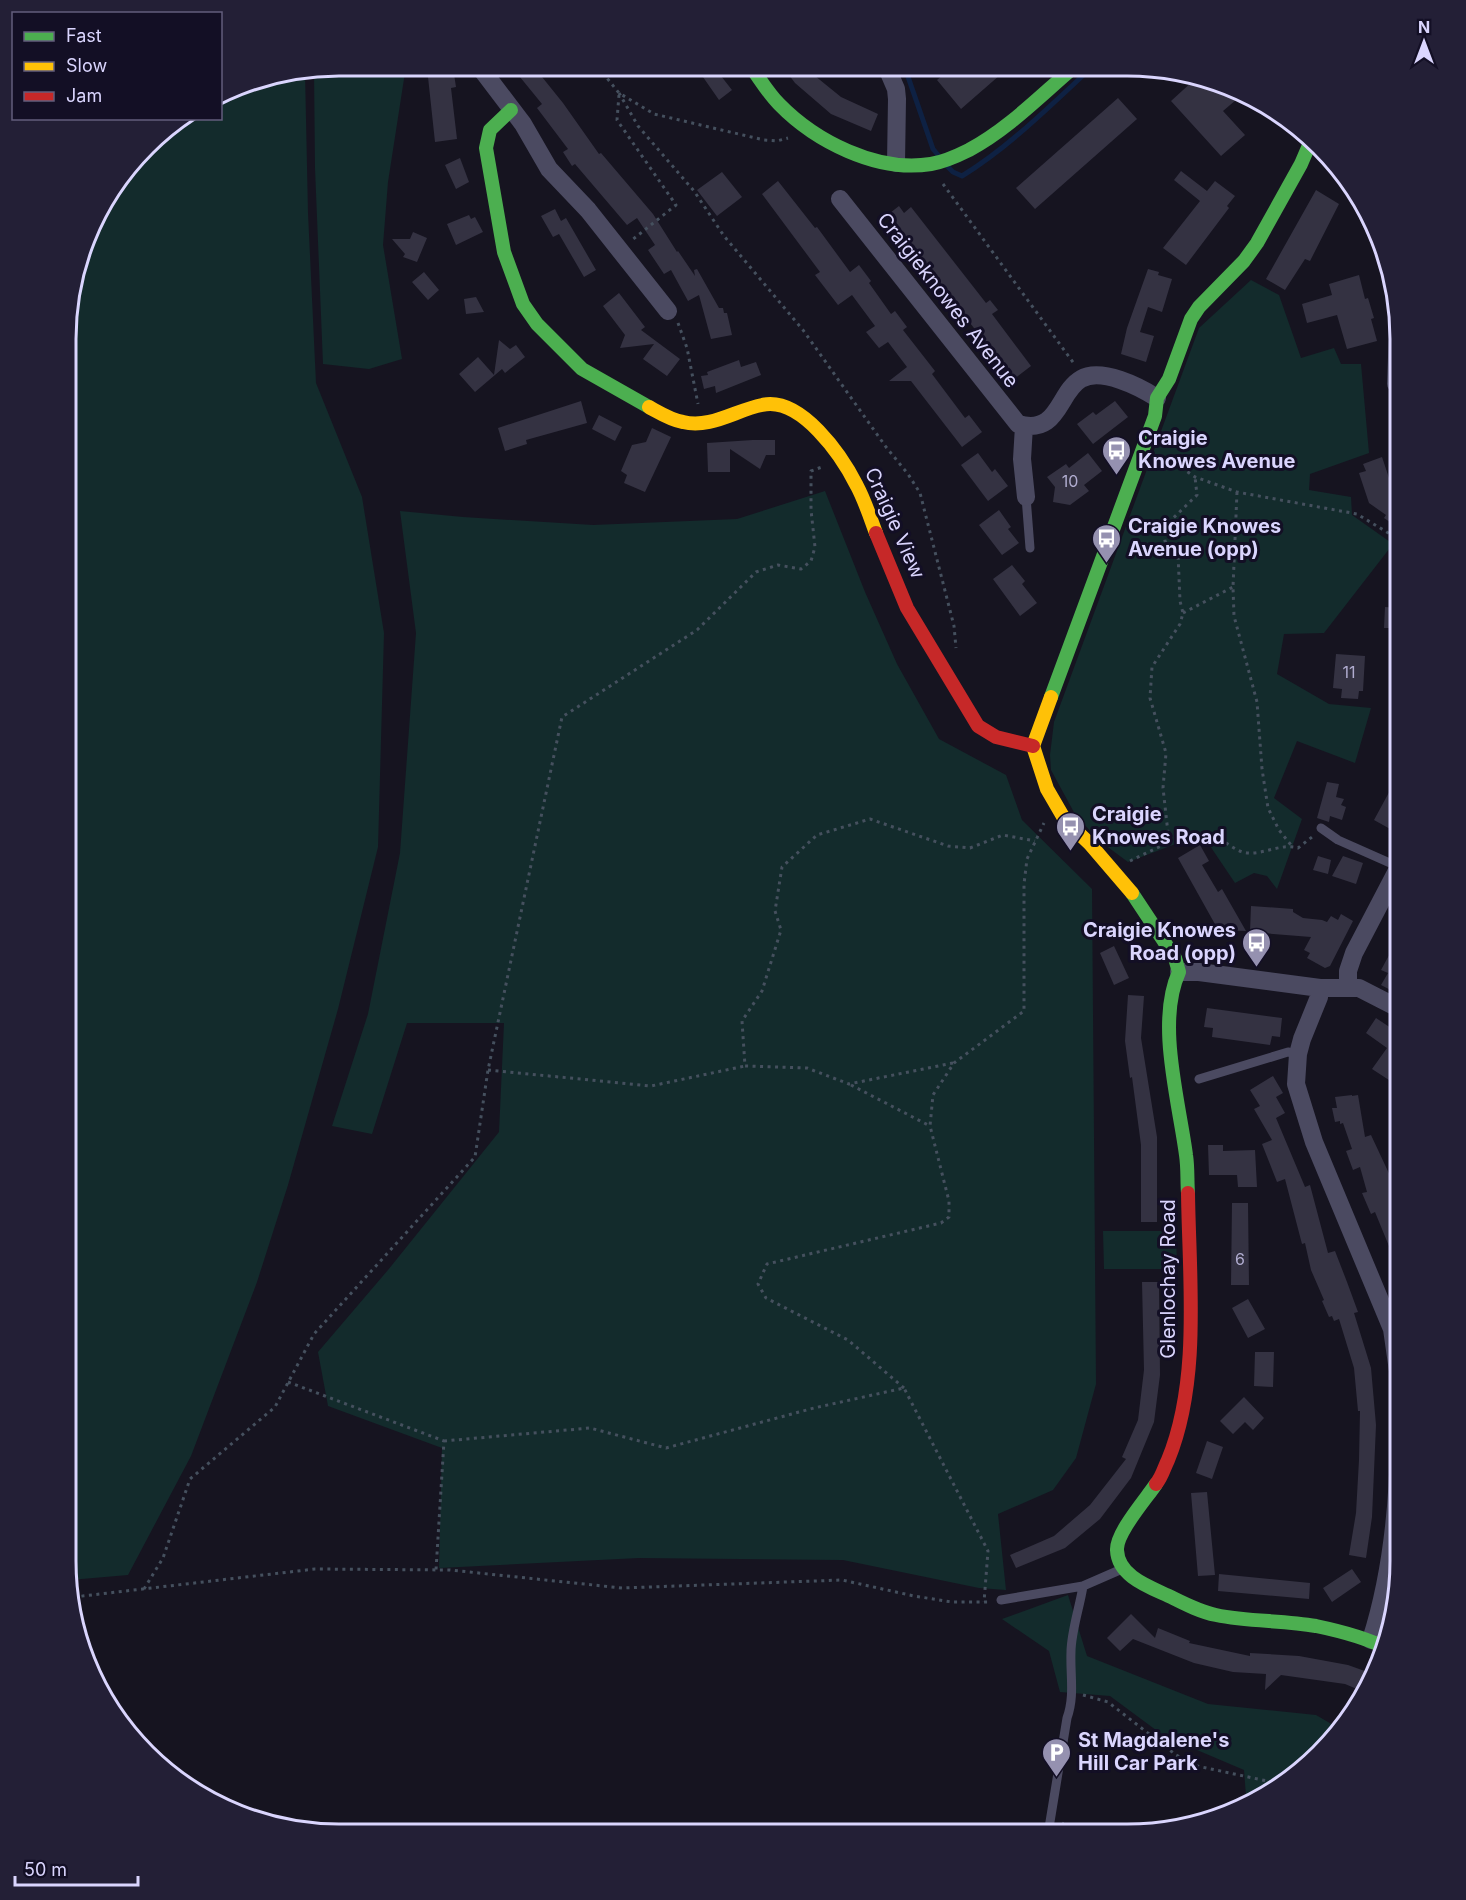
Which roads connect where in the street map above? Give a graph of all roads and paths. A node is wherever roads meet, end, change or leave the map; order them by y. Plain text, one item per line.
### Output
1 (486, 76) edge
2 (605, 76) edge
3 (758, 76) edge
4 (890, 76) edge
5 (1064, 76) edge
6 (619, 93) junction
7 (511, 110) junction
8 (808, 129) junction
9 (1308, 148) edge
10 (896, 163) junction
11 (934, 163) junction
12 (840, 199) dead end
13 (619, 250) junction
14 (668, 311) joint
15 (1072, 359) dead end
16 (1157, 398) junction
17 (701, 423) junction
18 (1023, 426) junction
19 (1142, 452) junction
20 (841, 460) junction
21 (1195, 477) junction
22 (1237, 492) junction
23 (1026, 496) joint
24 (1390, 534) edge
25 (1030, 548) dead end
26 (1233, 586) junction
27 (1183, 613) junction
28 (956, 652) dead end
29 (1033, 746) junction
30 (1055, 803) junction
31 (1321, 828) dead end
32 (1312, 837) dead end
33 (1035, 841) junction
34 (1169, 842) junction
35 (1290, 845) junction
36 (1390, 862) edge
37 (1115, 873) junction
38 (1390, 883) edge
39 (1179, 972) junction
40 (1348, 987) junction
41 (1320, 988) junction
42 (1390, 1004) edge
43 (1298, 1054) junction
44 (954, 1063) junction
45 (745, 1066) junction
46 (488, 1070) junction
47 (1198, 1080) dead end
48 (849, 1084) junction
49 (930, 1126) junction
50 (1390, 1313) edge
51 (288, 1382) junction
52 (904, 1388) junction
53 (444, 1440) junction
54 (1390, 1567) edge
55 (1124, 1568) junction
56 (436, 1570) junction
57 (1083, 1586) junction
58 (144, 1589) junction
59 (79, 1596) edge
60 (1001, 1600) joint
61 (984, 1602) junction
62 (1380, 1634) edge
63 (1376, 1644) edge
64 (1073, 1693) junction
65 (1269, 1781) edge
66 (1050, 1824) edge

1 - 7 street
2 - 6 path
3 - 8 street
4 - 10 street
5 - 11 street
6 - 8 path
6 - 13 path
6 - 28 path
7 - 13 street
7 - 17 street, Craigie View
8 - 10 street
9 - 16 street
10 - 11 street
11 - 15 path
12 - 18 street, Craigieknowes Avenue
13 - 14 street
14 - 17 path
16 - 18 street
16 - 19 street
17 - 20 street, Craigie View
18 - 23 street
19 - 21 path
19 - 29 street
20 - 29 street, Craigie View
20 - 46 path
21 - 22 path
21 - 27 path
22 - 24 path
22 - 26 path
23 - 25 lane
26 - 27 path
26 - 35 path
27 - 34 path
29 - 30 street
30 - 33 path
30 - 37 street
31 - 36 lane
32 - 35 path
33 - 44 path
33 - 45 path
34 - 35 path
34 - 37 path
37 - 39 street
38 - 40 street
39 - 41 street
39 - 55 street, Glenlochay Road
40 - 41 street
40 - 42 street
41 - 43 street
43 - 47 lane
43 - 50 street
44 - 48 path
44 - 49 path
45 - 46 path
45 - 48 path
46 - 51 path
48 - 49 path
49 - 52 path
51 - 53 path
51 - 58 path
52 - 53 path
52 - 61 path
53 - 56 path
54 - 62 street
55 - 57 lane
55 - 63 street
56 - 58 path
56 - 61 path
57 - 60 lane
57 - 64 lane
58 - 59 path
60 - 61 path
64 - 65 path
64 - 66 lane

